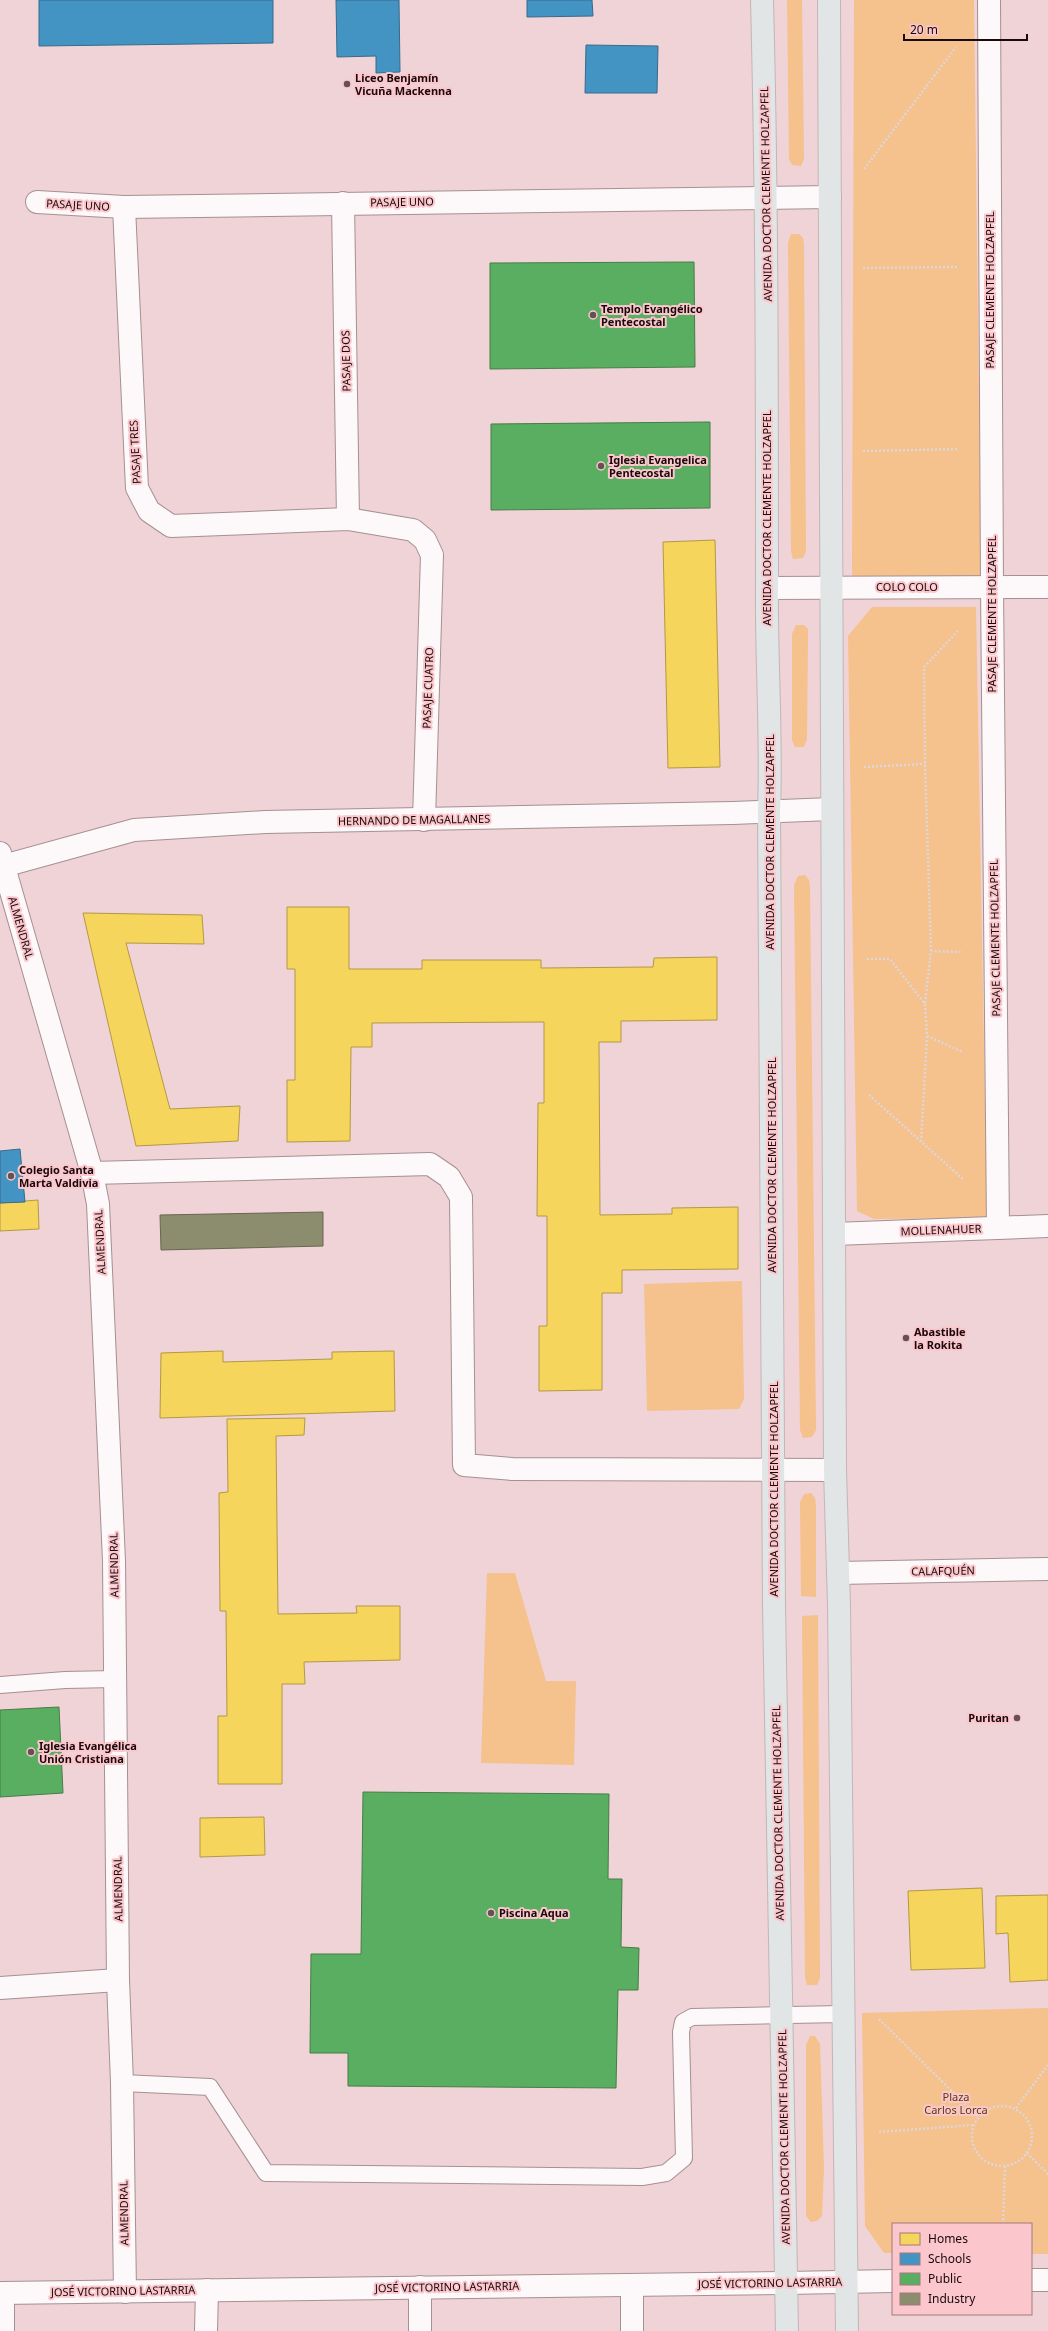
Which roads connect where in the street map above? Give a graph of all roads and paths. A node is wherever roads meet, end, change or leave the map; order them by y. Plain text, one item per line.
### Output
1 (762, 0) edge
2 (829, 0) edge
3 (989, 1) edge
4 (860, 174) dead end
5 (767, 197) junction
6 (830, 197) junction
7 (37, 202) dead end
8 (343, 203) junction
9 (124, 207) junction
10 (990, 267) junction
11 (860, 268) dead end
12 (991, 449) junction
13 (861, 450) dead end
14 (348, 519) junction
15 (432, 555) joint
16 (831, 587) junction
17 (992, 587) junction
18 (1048, 587) edge
19 (766, 588) junction
20 (963, 627) dead end
21 (924, 764) junction
22 (864, 767) dead end
23 (832, 809) junction
24 (769, 811) junction
25 (424, 820) junction
26 (1, 862) edge
27 (931, 951) junction
28 (994, 952) junction
29 (867, 959) dead end
30 (924, 1004) junction
31 (869, 1095) dead end
32 (921, 1142) junction
33 (92, 1173) junction
34 (967, 1183) dead end
35 (1048, 1226) edge
36 (998, 1228) junction
37 (834, 1234) junction
38 (774, 1470) junction
39 (835, 1470) junction
40 (1048, 1569) edge
41 (838, 1573) junction
42 (115, 1679) junction
43 (0, 1686) edge
44 (118, 1980) junction
45 (0, 1988) edge
46 (843, 2014) junction
47 (782, 2015) junction
48 (879, 2019) dead end
49 (1048, 2065) edge
50 (122, 2083) junction
51 (1016, 2108) junction
52 (978, 2117) junction
53 (973, 2125) junction
54 (878, 2132) dead end
55 (1027, 2153) junction
56 (1005, 2166) junction
57 (1048, 2174) edge
58 (1002, 2223) edge
59 (1032, 2280) edge
60 (1048, 2280) edge
61 (846, 2281) junction
62 (892, 2281) edge
63 (787, 2283) junction
64 (632, 2286) junction
65 (420, 2287) junction
66 (207, 2290) junction
67 (125, 2292) junction
68 (2, 2293) edge
69 (3, 2331) edge
70 (206, 2331) edge
71 (420, 2331) edge
72 (632, 2331) edge
73 (787, 2331) edge
74 (847, 2331) edge

1 - 5 main road, AVENIDA DOCTOR CLEMENTE HOLZAPFEL
2 - 6 main road
3 - 4 path
3 - 10 street, PASAJE CLEMENTE HOLZAPFEL
5 - 6 street
5 - 8 street, PASAJE UNO
5 - 19 main road, AVENIDA DOCTOR CLEMENTE HOLZAPFEL
6 - 16 main road
7 - 9 street, PASAJE UNO
8 - 9 street, PASAJE UNO
8 - 14 street, PASAJE DOS
9 - 14 street, PASAJE TRES
10 - 11 path
10 - 12 street, PASAJE CLEMENTE HOLZAPFEL
12 - 13 path
12 - 17 street, PASAJE CLEMENTE HOLZAPFEL
14 - 15 street, PASAJE TRES
15 - 25 street, PASAJE CUATRO
16 - 17 street, COLO COLO
16 - 19 street, COLO COLO
16 - 23 main road
17 - 18 street, COLO COLO
17 - 28 street, PASAJE CLEMENTE HOLZAPFEL
19 - 24 main road, AVENIDA DOCTOR CLEMENTE HOLZAPFEL
20 - 21 path
21 - 22 path
21 - 27 path
23 - 24 street, HERNANDO DE MAGALLANES
23 - 37 main road
24 - 25 street, HERNANDO DE MAGALLANES
24 - 38 main road, AVENIDA DOCTOR CLEMENTE HOLZAPFEL
25 - 26 street, HERNANDO DE MAGALLANES
26 - 33 street, ALMENDRAL
27 - 28 path
27 - 30 path
28 - 36 street, PASAJE CLEMENTE HOLZAPFEL
29 - 30 path
30 - 32 path
31 - 32 path
32 - 34 path
33 - 38 street
33 - 42 street, ALMENDRAL
35 - 36 street, MOLLENAHUER
36 - 37 street, MOLLENAHUER
37 - 39 main road
38 - 39 street
38 - 47 main road, AVENIDA DOCTOR CLEMENTE HOLZAPFEL
39 - 41 main road
40 - 41 street, CALAFQUÉN
41 - 46 main road
42 - 43 lane
42 - 44 street, ALMENDRAL
44 - 45 street
44 - 50 street, ALMENDRAL
46 - 47 lane
46 - 61 main road
47 - 50 lane
47 - 63 main road, AVENIDA DOCTOR CLEMENTE HOLZAPFEL
48 - 52 path
49 - 51 path
50 - 67 street, ALMENDRAL
51 - 52 path
51 - 55 path
52 - 53 path
53 - 54 path
53 - 56 path
55 - 56 path
55 - 57 path
56 - 58 path
59 - 60 street
61 - 62 street, JOSÉ VICTORINO LASTARRIA
61 - 63 street, JOSÉ VICTORINO LASTARRIA
61 - 74 main road
63 - 64 street, JOSÉ VICTORINO LASTARRIA
63 - 73 main road, AVENIDA DOCTOR CLEMENTE HOLZAPFEL
64 - 65 street, JOSÉ VICTORINO LASTARRIA
64 - 72 street
65 - 66 street, JOSÉ VICTORINO LASTARRIA
65 - 71 street
66 - 67 street, JOSÉ VICTORINO LASTARRIA
66 - 70 street
67 - 68 street, JOSÉ VICTORINO LASTARRIA
68 - 69 street

